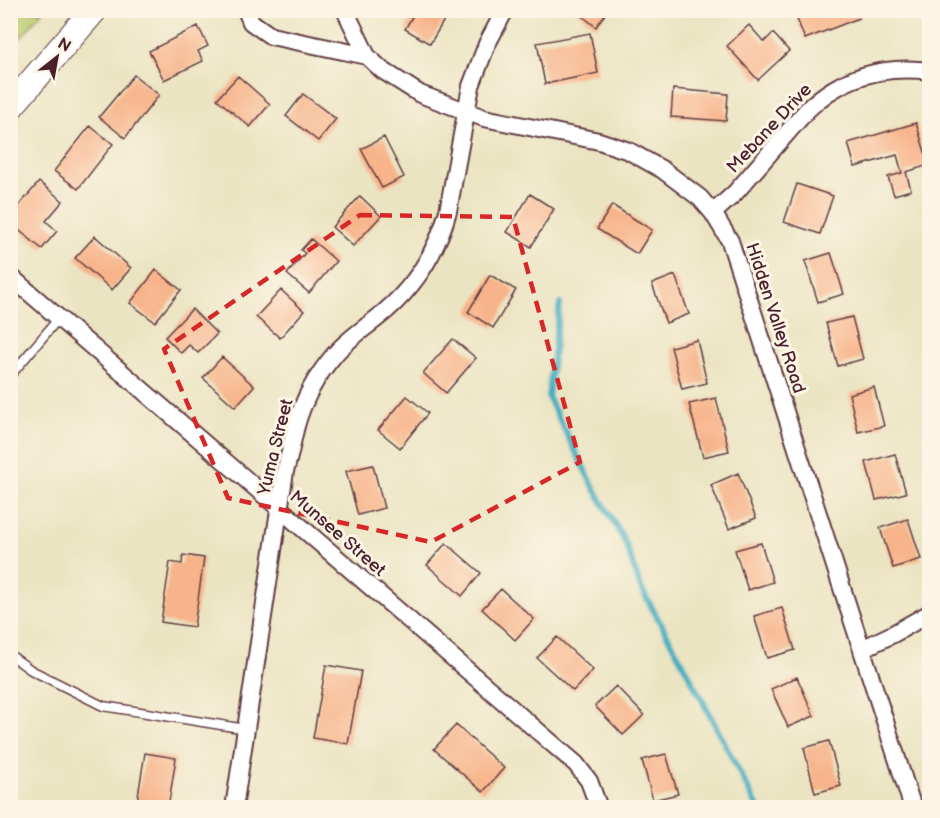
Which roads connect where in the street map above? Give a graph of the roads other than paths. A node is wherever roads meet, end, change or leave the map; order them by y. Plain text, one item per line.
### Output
1 (94, 10) edge
2 (246, 10) edge
3 (345, 10) edge
4 (505, 10) edge
5 (367, 56) junction
6 (930, 70) edge
7 (10, 107) edge
8 (466, 111) junction
9 (713, 213) junction
10 (10, 276) edge
11 (59, 318) junction
12 (10, 376) edge
13 (280, 508) junction
14 (930, 613) edge
15 (862, 649) junction
16 (10, 655) edge
17 (246, 729) junction
18 (234, 807) edge
19 (599, 807) edge
20 (913, 807) edge

1 - 7 main road
2 - 5 street, Hidden Valley Road
3 - 5 street, Hidden Valley Road
4 - 8 street, Yuma Street
5 - 8 street, Hidden Valley Road
6 - 9 street, Mebane Drive
8 - 9 street, Hidden Valley Road
8 - 13 street, Yuma Street
9 - 15 street, Hidden Valley Road
10 - 11 street, Munsee Street
11 - 12 lane
11 - 13 street, Munsee Street
13 - 17 street, Yuma Street
13 - 19 street, Munsee Street
14 - 15 street
15 - 20 street, Hidden Valley Road
16 - 17 lane
17 - 18 street, Yuma Street

